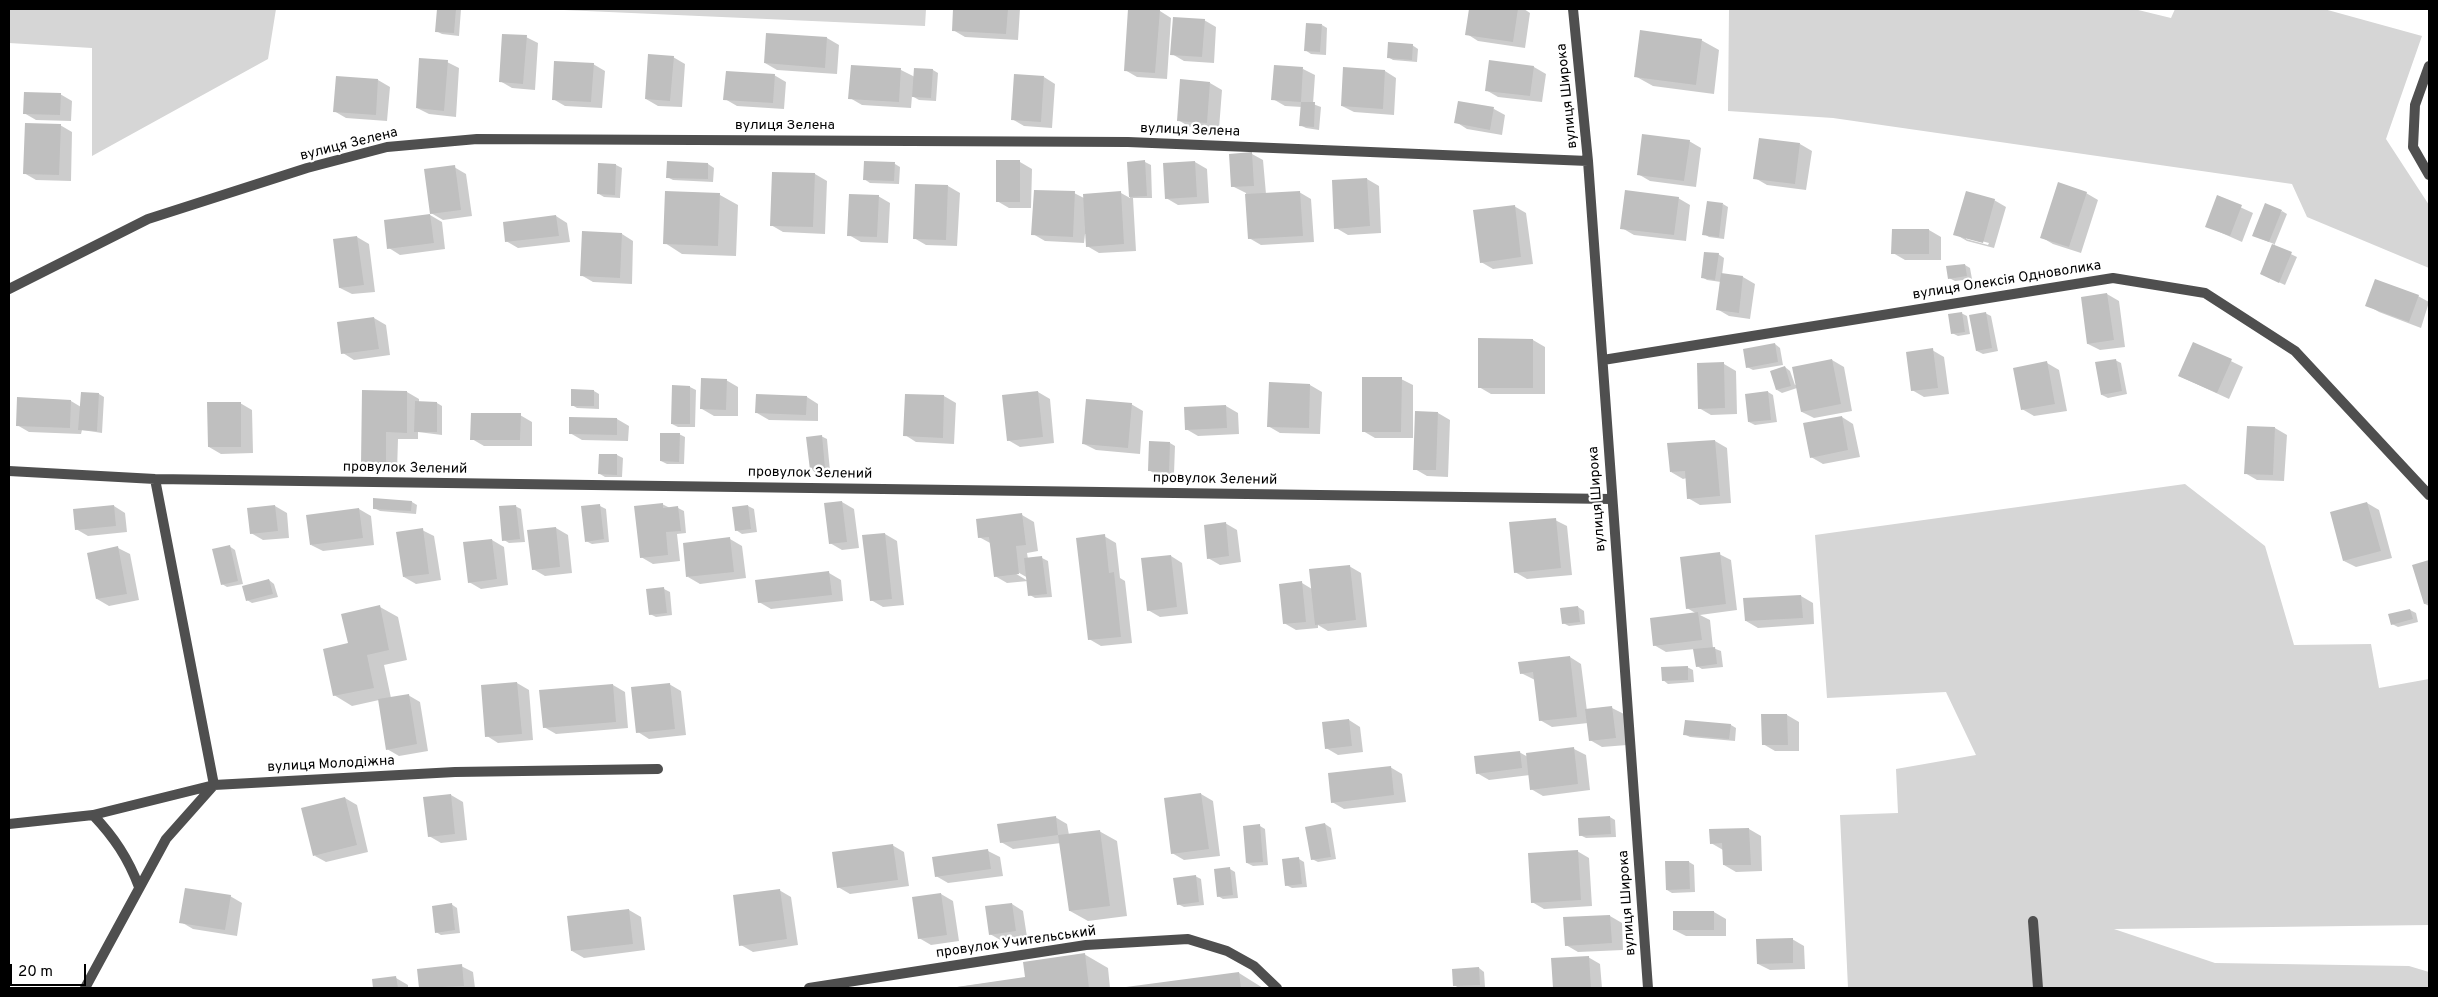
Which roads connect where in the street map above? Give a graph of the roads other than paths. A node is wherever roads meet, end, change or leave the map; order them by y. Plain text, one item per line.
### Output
1 (1572, 9) edge
2 (2429, 66) edge
3 (1588, 161) junction
4 (2429, 175) edge
5 (9, 290) edge
6 (1603, 360) junction
7 (9, 471) edge
8 (155, 479) junction
9 (2429, 494) edge
10 (1611, 499) junction
11 (658, 769) dead end
12 (214, 785) junction
13 (93, 815) junction
14 (9, 824) edge
15 (139, 886) junction
16 (2033, 921) dead end
17 (85, 988) edge
18 (809, 988) edge
19 (1277, 988) edge
20 (1648, 988) edge
21 (2038, 988) edge

1 - 3 street, вулиця Широка
2 - 4 street
3 - 5 street, вулиця Зелена
3 - 6 street, вулиця Широка
6 - 9 street, вулиця Олексія Одноволика
6 - 10 street, вулиця Широка
7 - 8 street, провулок Зелений
8 - 10 street, провулок Зелений
8 - 12 street
10 - 20 street, вулиця Широка
11 - 12 street, вулиця Молодіжна
12 - 13 street, вулиця Молодіжна
12 - 15 street
13 - 14 street, вулиця Молодіжна
13 - 15 street
15 - 17 street
16 - 21 street
18 - 19 street, провулок Учительський

